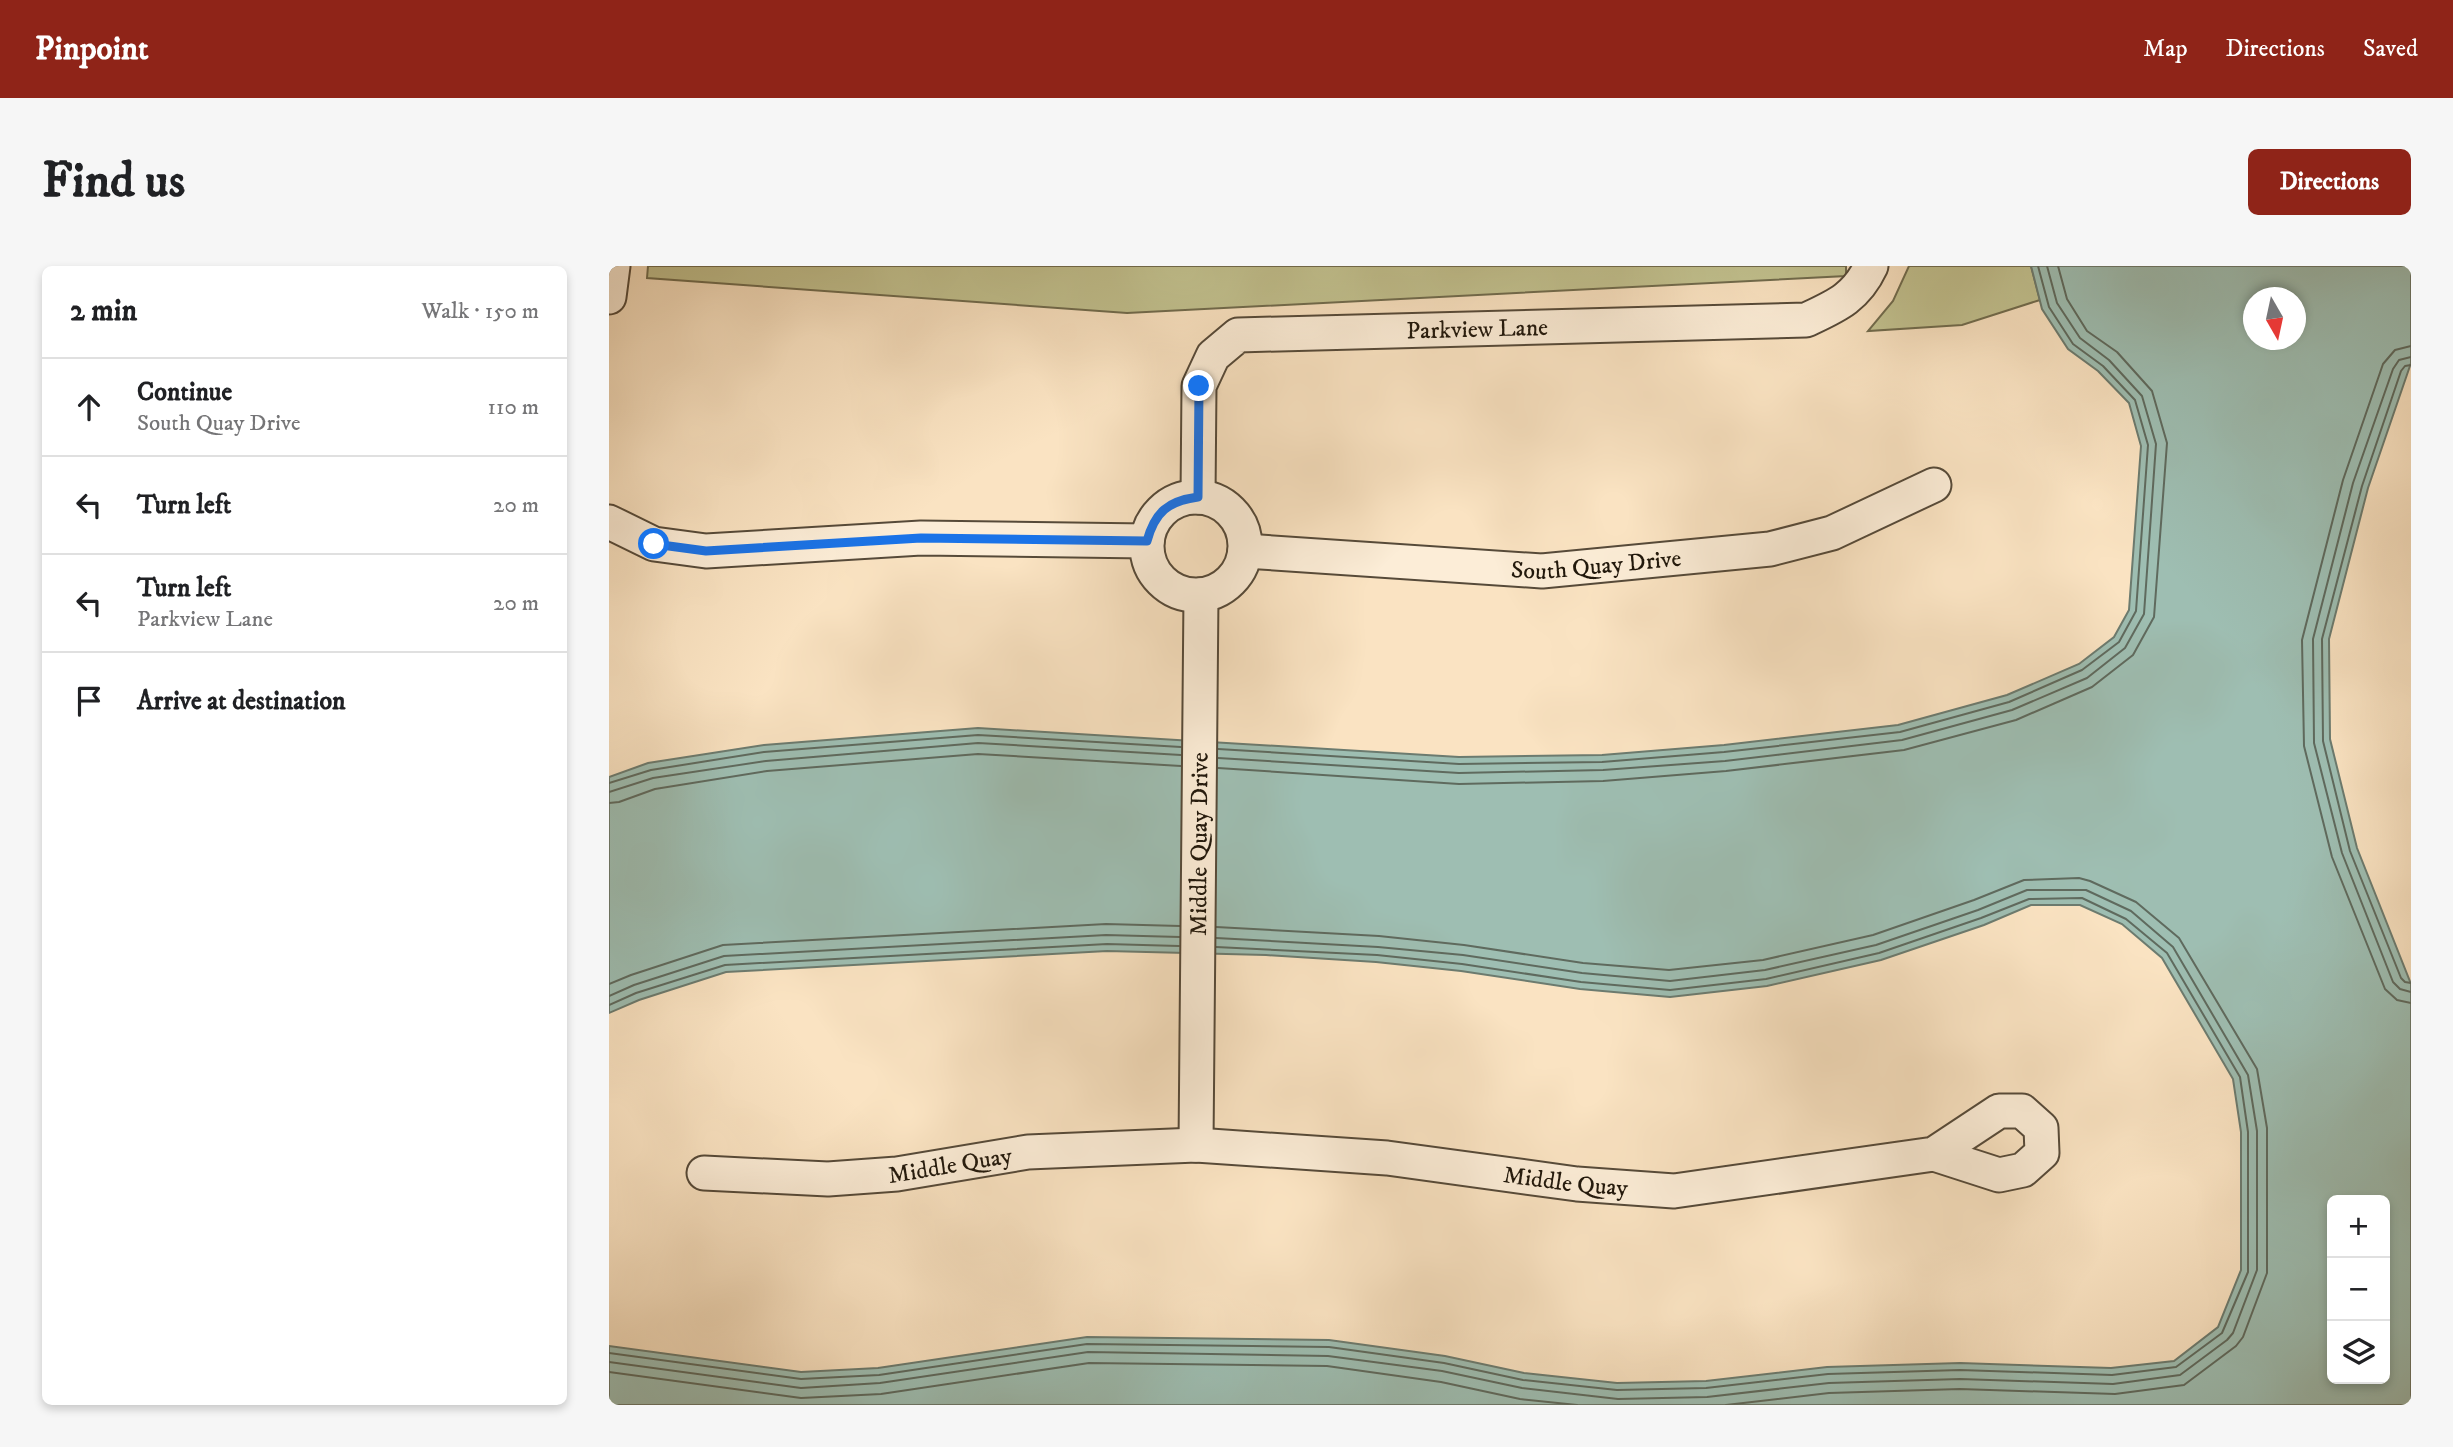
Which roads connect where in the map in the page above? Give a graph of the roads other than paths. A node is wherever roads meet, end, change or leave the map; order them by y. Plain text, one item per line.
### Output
1 (613, 266) edge
2 (1871, 266) edge
3 (609, 297) edge
4 (1934, 485) dead end
5 (1198, 497) junction
6 (609, 522) edge
7 (1147, 541) junction
8 (1245, 551) junction
9 (1201, 595) junction
10 (1196, 1145) junction
11 (1934, 1154) dead end
12 (704, 1173) dead end

1 - 3 street
2 - 5 street, Parkview Lane
4 - 8 street, South Quay Drive
5 - 7 street
5 - 8 street
6 - 7 street
7 - 9 street
8 - 9 street
9 - 10 street, Middle Quay Drive
10 - 11 street, Middle Quay
10 - 12 street, Middle Quay

